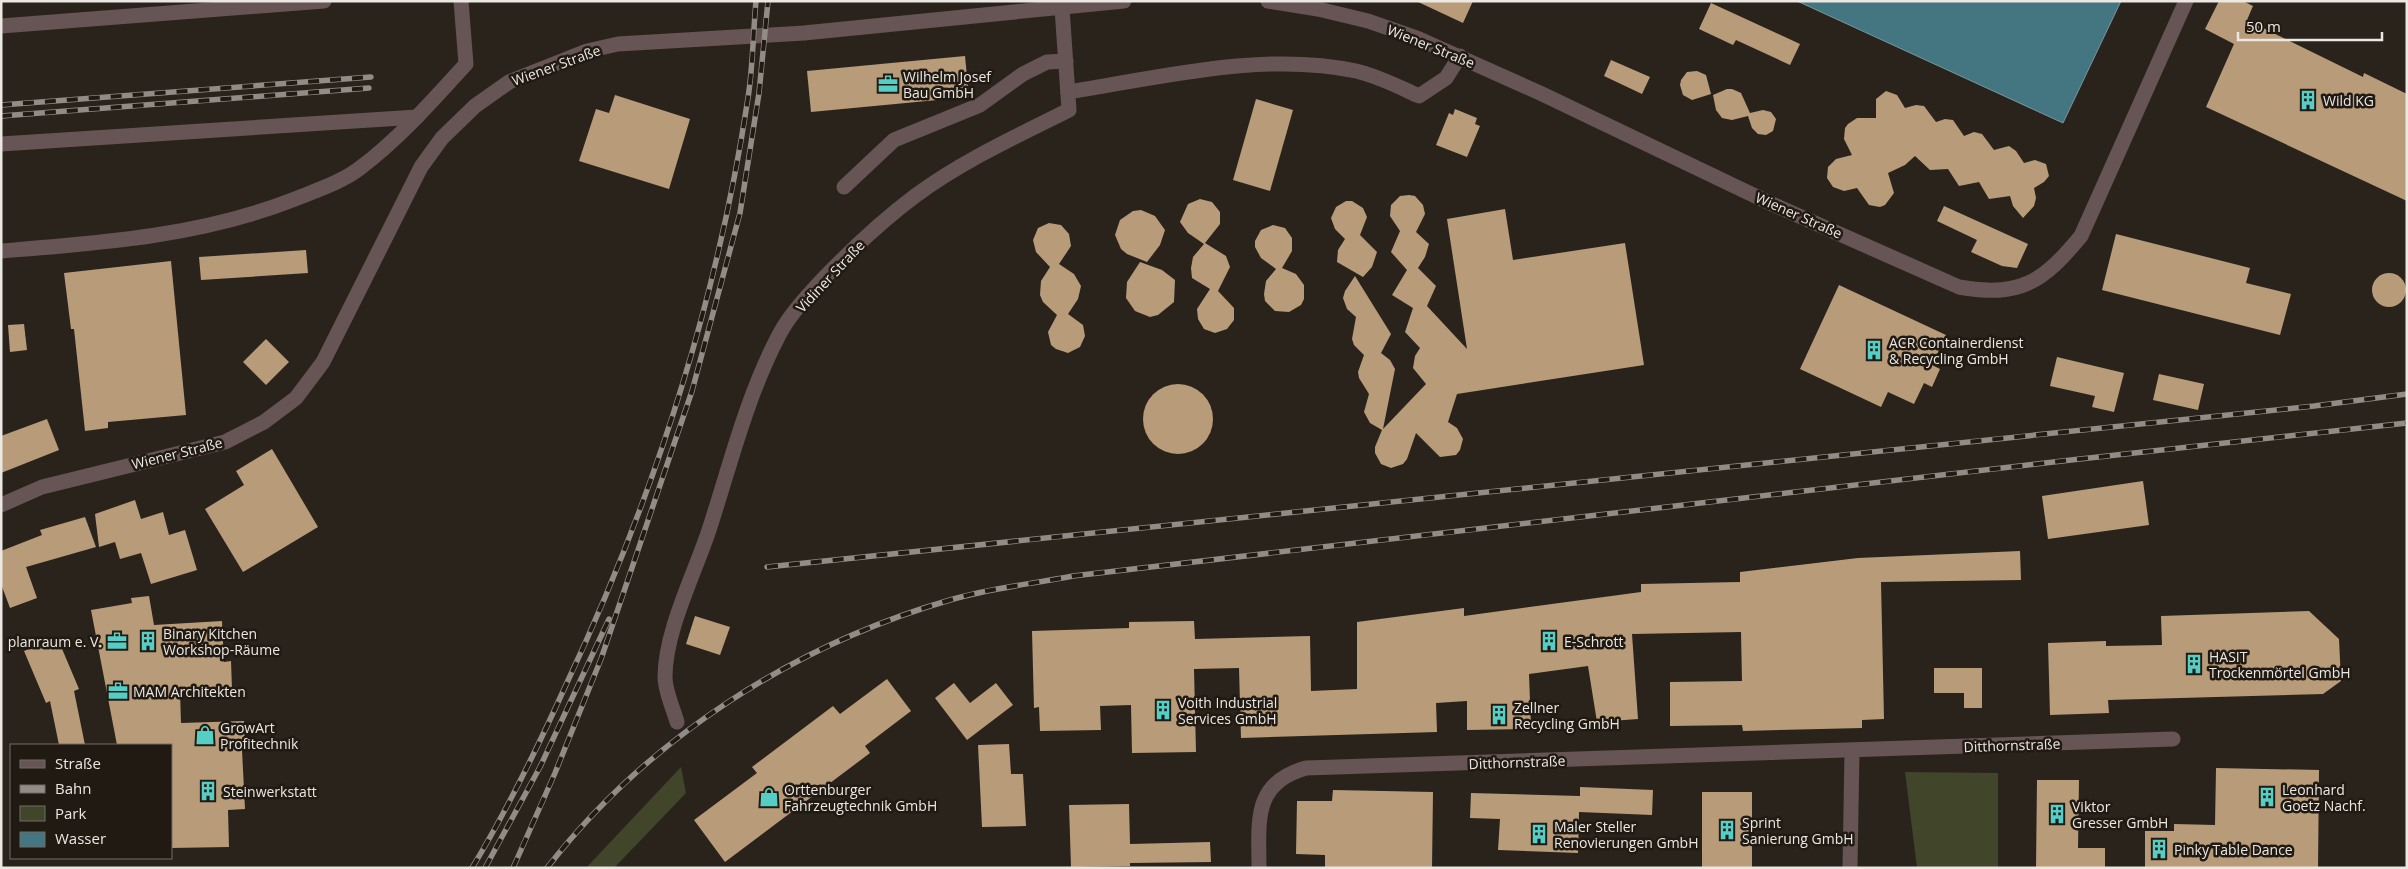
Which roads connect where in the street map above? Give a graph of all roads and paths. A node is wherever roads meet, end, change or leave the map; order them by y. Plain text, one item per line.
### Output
1 (324, 1) edge
2 (461, 1) edge
3 (1124, 1) edge
4 (1268, 1) edge
5 (2186, 1) edge
6 (1062, 8) junction
7 (1, 26) edge
8 (1460, 56) junction
9 (1066, 61) junction
10 (1068, 92) junction
11 (417, 117) junction
12 (1, 144) edge
13 (844, 187) dead end
14 (1, 251) edge
15 (1, 505) edge
16 (677, 722) dead end
17 (2173, 739) dead end
18 (1852, 751) junction
19 (1259, 868) edge
20 (1850, 868) edge

1 - 7 street
2 - 11 street
3 - 6 street, Wiener Straße
4 - 8 street, Wiener Straße
5 - 8 street, Wiener Straße
6 - 9 street, Vidiner Straße
6 - 15 street, Wiener Straße
8 - 10 street
9 - 10 street, Vidiner Straße
9 - 13 street
10 - 16 street, Vidiner Straße
11 - 12 street
11 - 14 street
17 - 18 street, Ditthornstraße
18 - 19 street, Ditthornstraße
18 - 20 street

